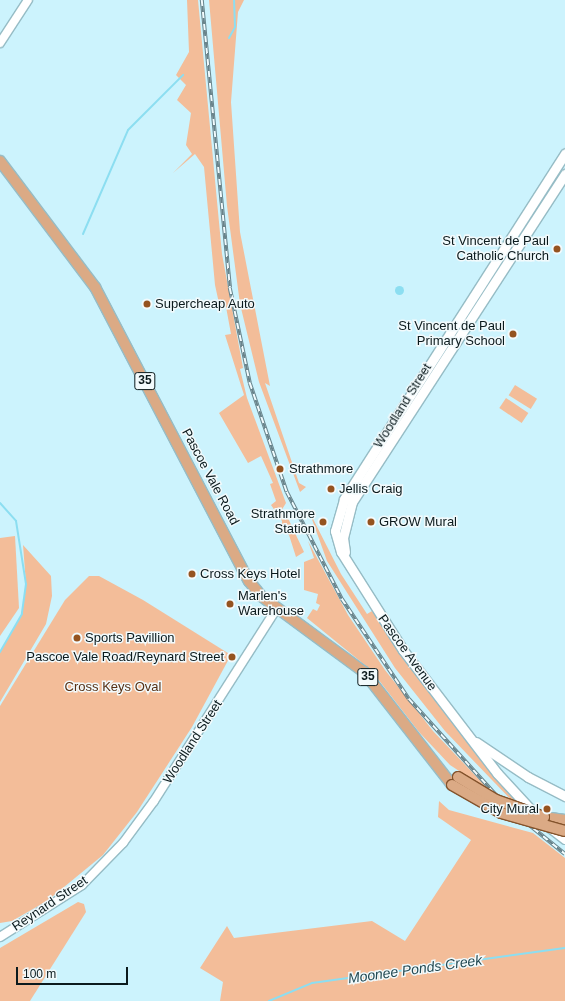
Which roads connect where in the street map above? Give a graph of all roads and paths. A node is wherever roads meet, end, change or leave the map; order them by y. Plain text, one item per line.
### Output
1 (28, 0) edge
2 (0, 43) edge
3 (565, 154) edge
4 (0, 161) edge
5 (565, 174) edge
6 (337, 519) junction
7 (346, 521) junction
8 (350, 567) junction
9 (277, 608) junction
10 (468, 737) junction
11 (455, 781) junction
12 (565, 796) edge
13 (565, 820) edge
14 (565, 831) edge
15 (565, 839) edge
16 (100, 869) joint
17 (0, 937) edge

1 - 2 street
3 - 6 main road, Woodland Street
4 - 9 main road, Pascoe Vale Road / 35
5 - 7 main road, Woodland Street
6 - 7 main road
6 - 8 main road, Pascoe Avenue
7 - 8 main road, Pascoe Avenue
8 - 10 main road, Pascoe Avenue
9 - 11 main road, Pascoe Vale Road / 35
9 - 16 street, Woodland Street
10 - 12 main road, Pascoe Avenue
10 - 15 main road, Pascoe Avenue
11 - 13 main road, Pascoe Vale Road / 35, bridge
11 - 14 main road, Pascoe Vale Road / 35, bridge
16 - 17 street, Reynard Street

